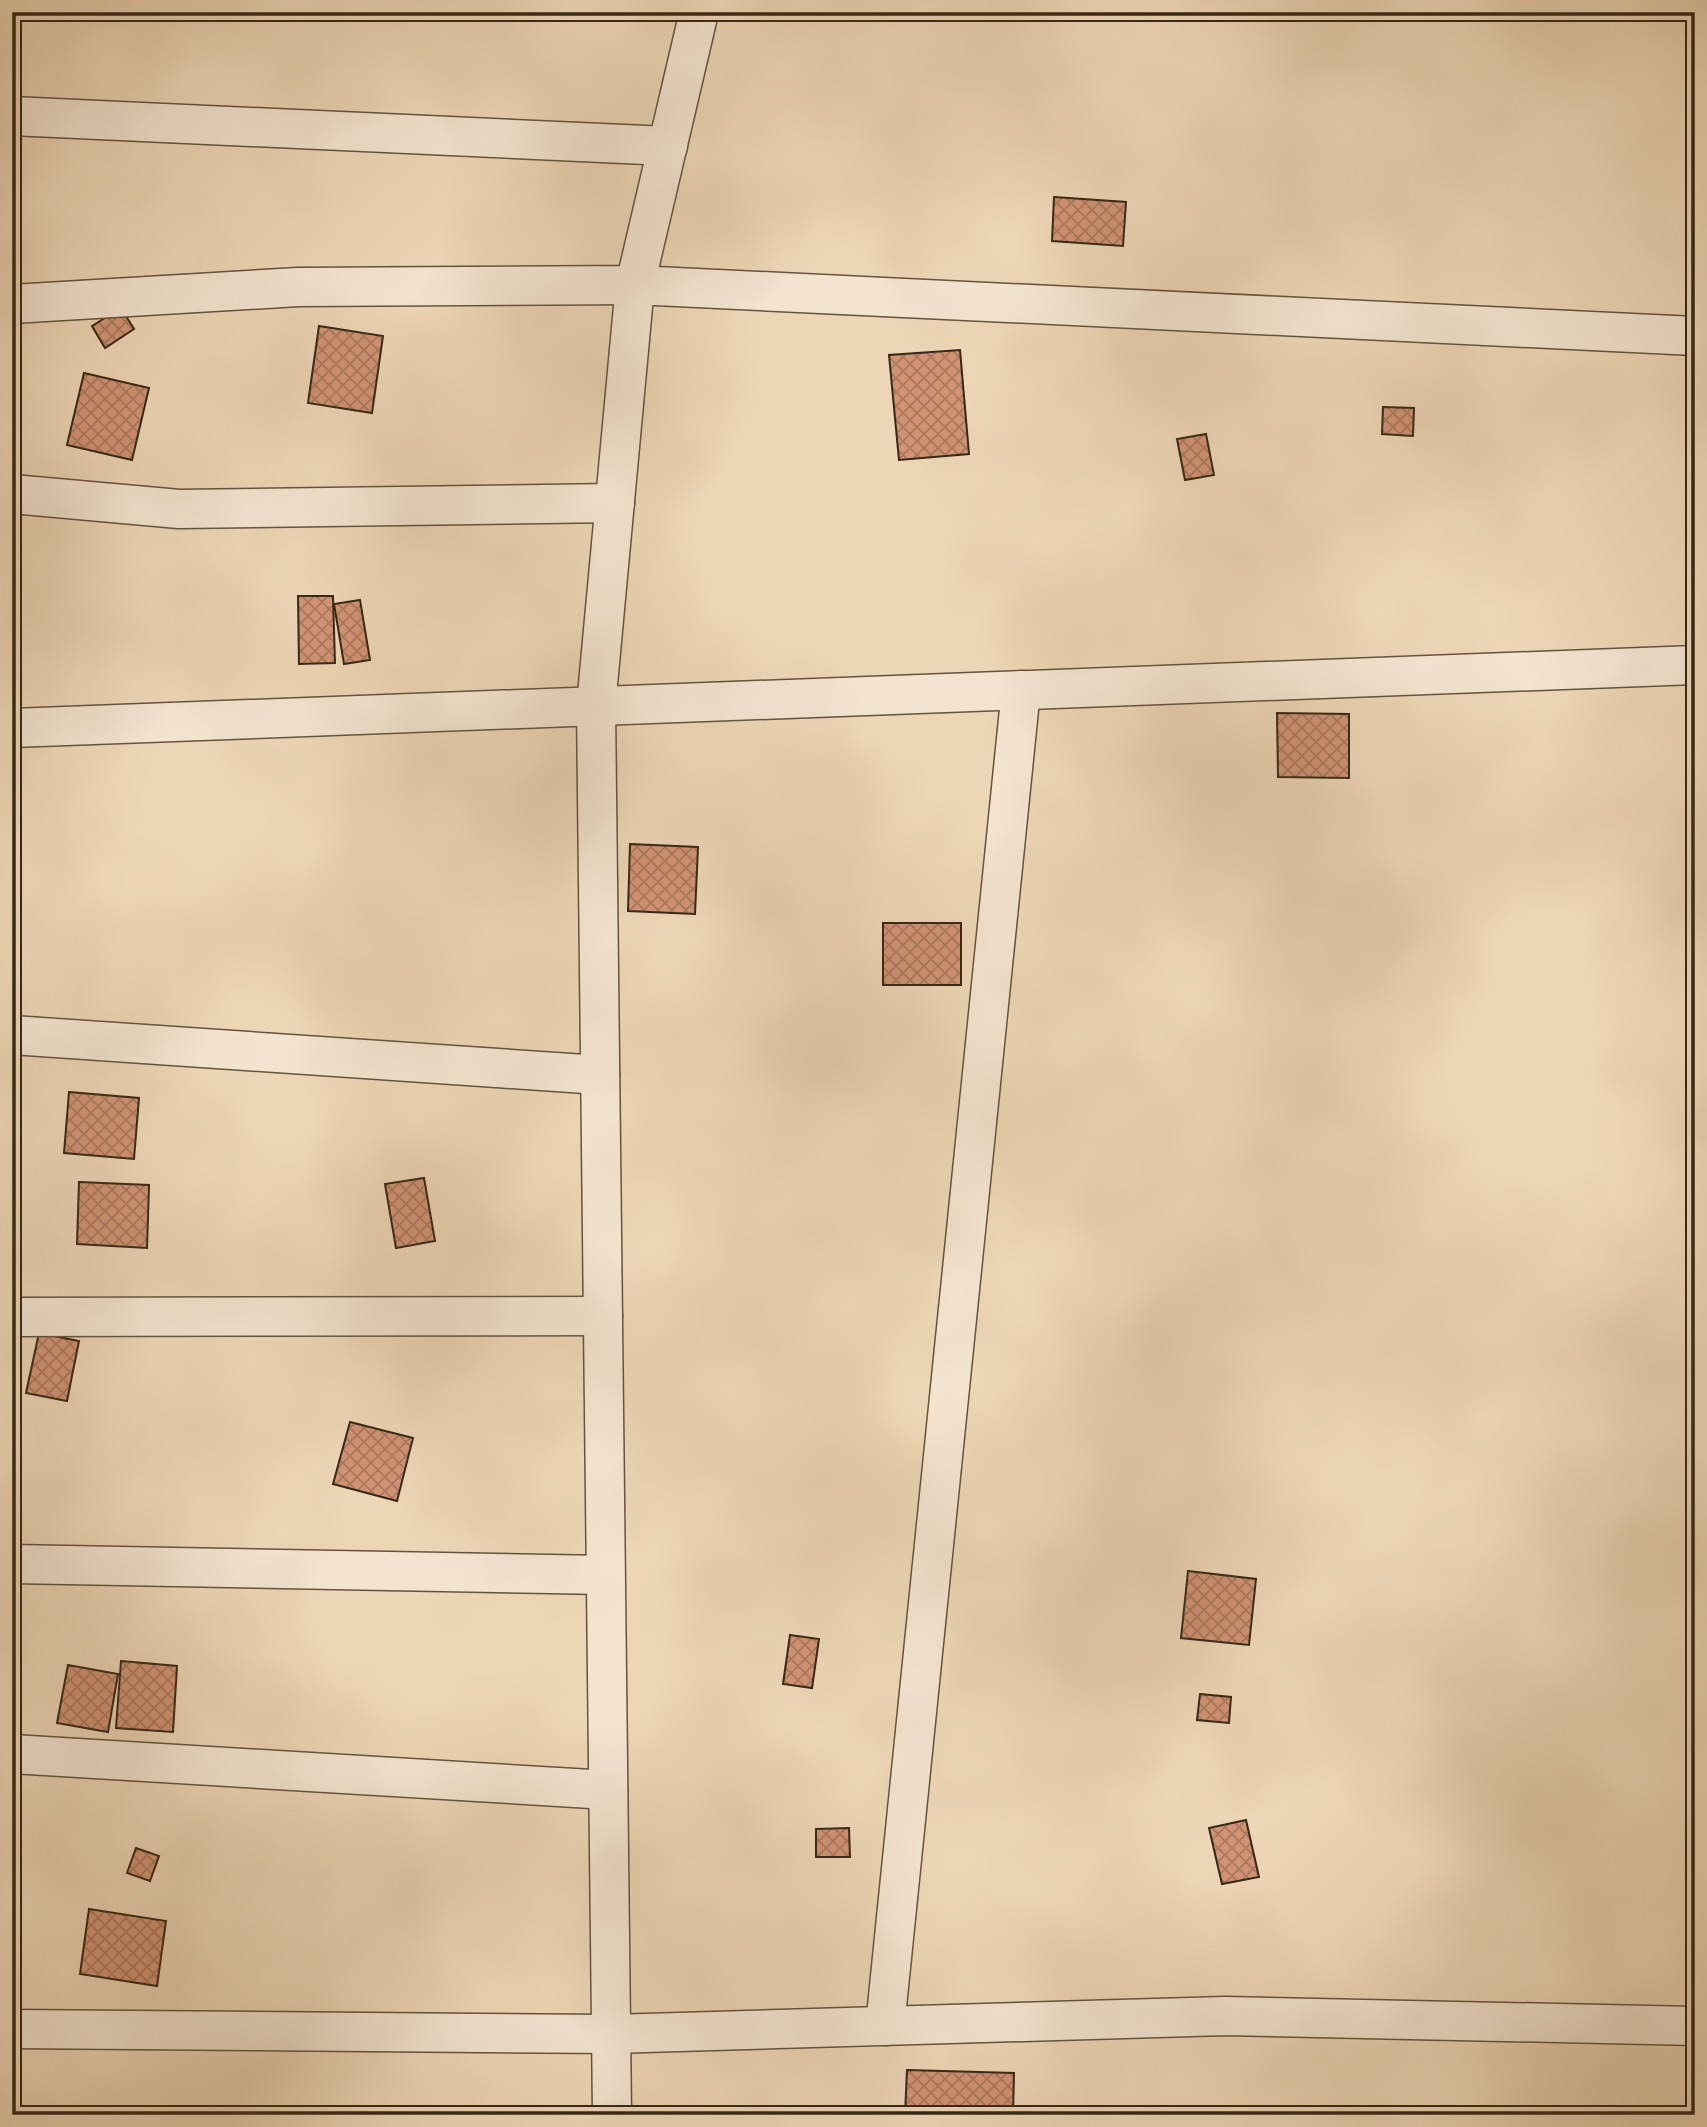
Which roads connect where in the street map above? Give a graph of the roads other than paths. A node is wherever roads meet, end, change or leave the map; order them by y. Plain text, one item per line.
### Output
1 (699, 12) edge
2 (12, 117) edge
3 (668, 146) junction
4 (635, 285) junction
5 (12, 304) edge
6 (1695, 336) edge
7 (12, 494) edge
8 (615, 503) junction
9 (1695, 665) edge
10 (1021, 690) junction
11 (596, 706) junction
12 (12, 728) edge
13 (12, 1035) edge
14 (600, 1075) junction
15 (603, 1316) junction
16 (12, 1317) edge
17 (12, 1564) edge
18 (606, 1575) junction
19 (12, 1754) edge
20 (608, 1790) junction
21 (885, 2026) junction
22 (1695, 2026) edge
23 (12, 2029) edge
24 (611, 2034) junction
25 (612, 2115) edge

1 - 3 street
2 - 3 street
3 - 4 street
4 - 5 street
4 - 6 street
4 - 8 street
7 - 8 street
8 - 11 street
9 - 10 street
10 - 11 street
10 - 21 street
11 - 12 street
11 - 14 street
13 - 14 street
14 - 15 street
15 - 16 street
15 - 18 street
17 - 18 street
18 - 20 street
19 - 20 street
20 - 24 street
21 - 22 street
21 - 24 street
23 - 24 street
24 - 25 street

